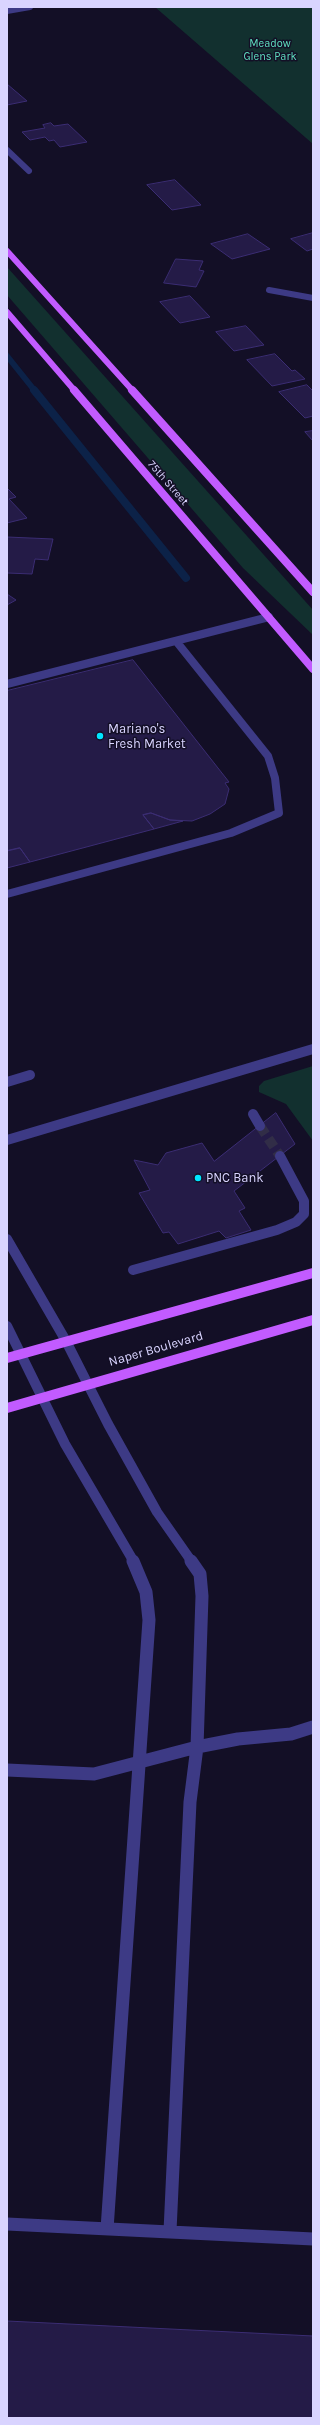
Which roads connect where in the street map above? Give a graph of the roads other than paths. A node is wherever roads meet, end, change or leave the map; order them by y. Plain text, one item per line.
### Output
1 (30, 7) edge
2 (7, 11) edge
3 (7, 150) edge
4 (29, 171) dead end
5 (7, 251) edge
6 (269, 290) dead end
7 (313, 298) edge
8 (7, 312) edge
9 (313, 592) edge
10 (269, 618) junction
11 (176, 641) junction
12 (313, 669) edge
13 (7, 684) edge
14 (7, 894) edge
15 (313, 1049) edge
16 (30, 1075) dead end
17 (7, 1082) edge
18 (253, 1114) dead end
19 (260, 1126) tunnel mouth
20 (7, 1140) edge
21 (280, 1156) tunnel mouth
22 (7, 1239) edge
23 (133, 1270) dead end
24 (313, 1273) edge
25 (313, 1320) edge
26 (7, 1326) edge
27 (66, 1341) junction
28 (20, 1354) junction
29 (7, 1358) edge
30 (88, 1383) junction
31 (41, 1397) junction
32 (7, 1408) edge
33 (313, 1727) edge
34 (197, 1747) junction
35 (138, 1762) junction
36 (7, 1770) edge
37 (7, 2224) edge
38 (107, 2229) junction
39 (170, 2230) junction
40 (313, 2239) edge

1 - 2 lane
3 - 4 lane
5 - 9 main road
6 - 7 lane
8 - 10 main road, 75th Street
10 - 11 lane
10 - 12 main road, 75th Street
11 - 13 lane
11 - 14 lane
15 - 20 lane
16 - 17 lane
18 - 19 lane
21 - 23 lane
22 - 27 lane
24 - 27 main road
25 - 30 main road, Naper Boulevard
26 - 28 lane
27 - 28 main road
27 - 30 lane
28 - 29 main road
28 - 31 lane
30 - 31 main road, Naper Boulevard
30 - 34 lane
31 - 32 main road, Naper Boulevard
31 - 35 lane
33 - 34 lane
34 - 35 lane
34 - 39 lane
35 - 36 lane
35 - 38 lane
37 - 38 lane
38 - 39 lane
39 - 40 lane

